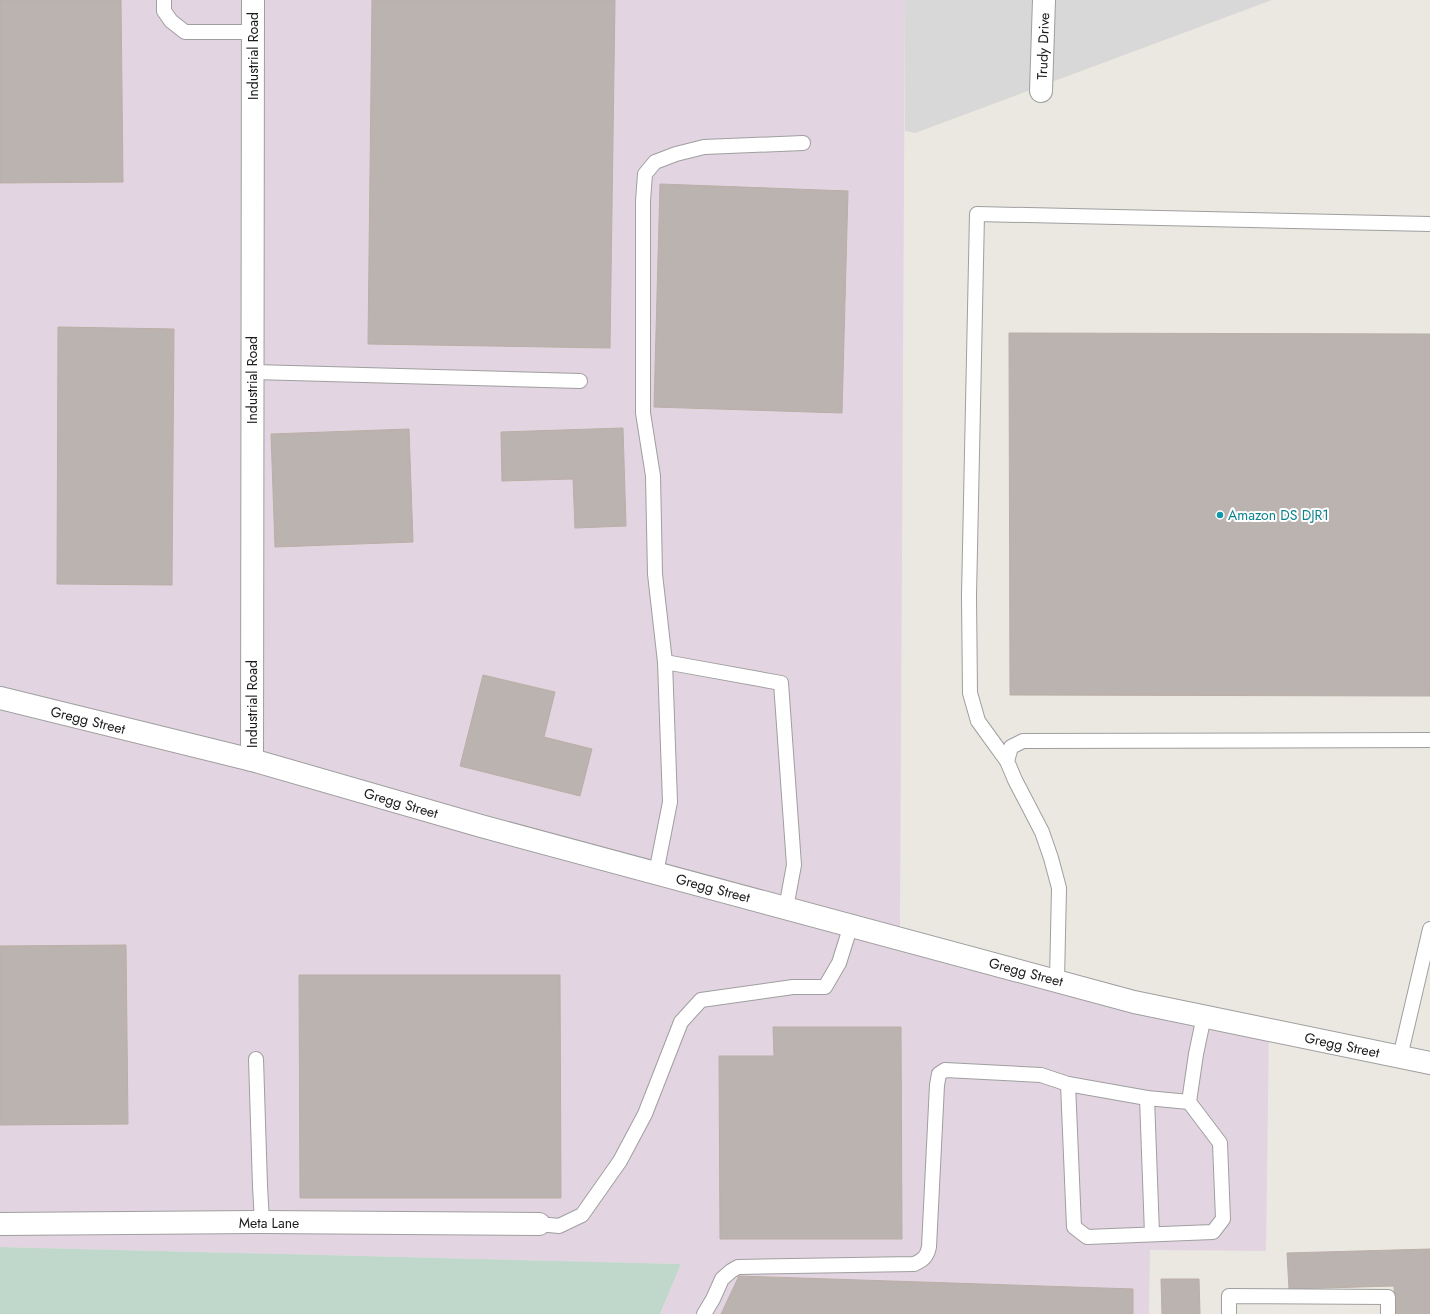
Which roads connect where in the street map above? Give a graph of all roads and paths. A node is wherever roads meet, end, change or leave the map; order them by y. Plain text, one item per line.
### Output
1 (164, 0) edge
2 (253, 0) edge
3 (1044, 0) edge
4 (253, 32) junction
5 (1041, 91) dead end
6 (803, 143) dead end
7 (1430, 224) edge
8 (252, 372) junction
9 (580, 381) dead end
10 (665, 662) junction
11 (0, 698) edge
12 (1430, 740) edge
13 (252, 760) junction
14 (1007, 761) junction
15 (656, 873) junction
16 (786, 908) junction
17 (851, 925) junction
18 (1430, 929) edge
19 (1057, 980) junction
20 (1204, 1016) junction
21 (1400, 1057) junction
22 (256, 1059) dead end
23 (1430, 1063) edge
24 (1068, 1084) junction
25 (1147, 1098) junction
26 (1189, 1102) junction
27 (262, 1222) junction
28 (0, 1224) edge
29 (539, 1224) joint
30 (1152, 1234) junction
31 (704, 1314) edge
32 (1229, 1314) edge
33 (1388, 1314) edge

1 - 4 lane
2 - 4 street, Industrial Road
3 - 5 street, Trudy Drive
4 - 8 street, Industrial Road
6 - 10 lane
7 - 14 lane
8 - 9 lane
8 - 13 street, Industrial Road
10 - 15 lane
10 - 16 lane
11 - 13 street, Gregg Street
12 - 14 lane
13 - 15 street, Gregg Street
14 - 19 lane
15 - 16 street, Gregg Street
16 - 17 street, Gregg Street
17 - 19 street, Gregg Street
17 - 29 lane
18 - 21 lane
19 - 20 street, Gregg Street
20 - 21 street, Gregg Street
20 - 26 lane
21 - 23 street, Gregg Street
22 - 27 lane
24 - 25 lane
24 - 30 lane
24 - 31 lane
25 - 26 lane
25 - 30 lane
26 - 30 lane
27 - 28 street, Meta Lane
27 - 29 street, Meta Lane
32 - 33 lane

